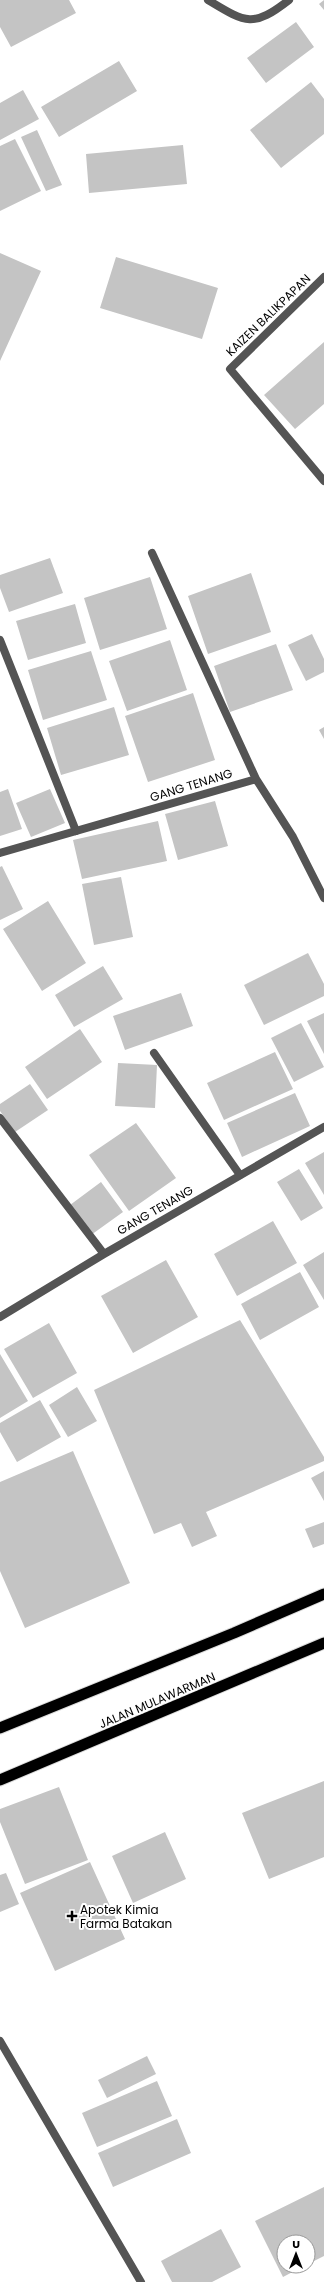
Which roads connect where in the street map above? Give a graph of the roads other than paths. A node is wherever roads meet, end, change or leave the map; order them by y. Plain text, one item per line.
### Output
1 (208, 0) edge
2 (289, 0) edge
3 (324, 277) edge
4 (324, 481) edge
5 (152, 553) dead end
6 (0, 640) edge
7 (256, 779) junction
8 (76, 831) junction
9 (0, 853) edge
10 (324, 898) edge
11 (154, 1053) dead end
12 (0, 1118) edge
13 (324, 1127) edge
14 (240, 1175) junction
15 (104, 1254) junction
16 (0, 1317) edge
17 (324, 1594) edge
18 (324, 1643) edge
19 (0, 1728) edge
20 (0, 1780) edge
21 (0, 2041) edge
22 (141, 2282) edge

1 - 2 street
3 - 4 street, KAIZEN BALIKPAPAN
5 - 7 street
6 - 8 street
7 - 8 street, GANG TENANG
7 - 10 street
8 - 9 street, GANG TENANG
11 - 14 street
12 - 15 street
13 - 14 street, GANG TENANG
14 - 15 street, GANG TENANG
15 - 16 street, GANG TENANG
17 - 19 highway
18 - 20 highway, JALAN MULAWARMAN
21 - 22 street

